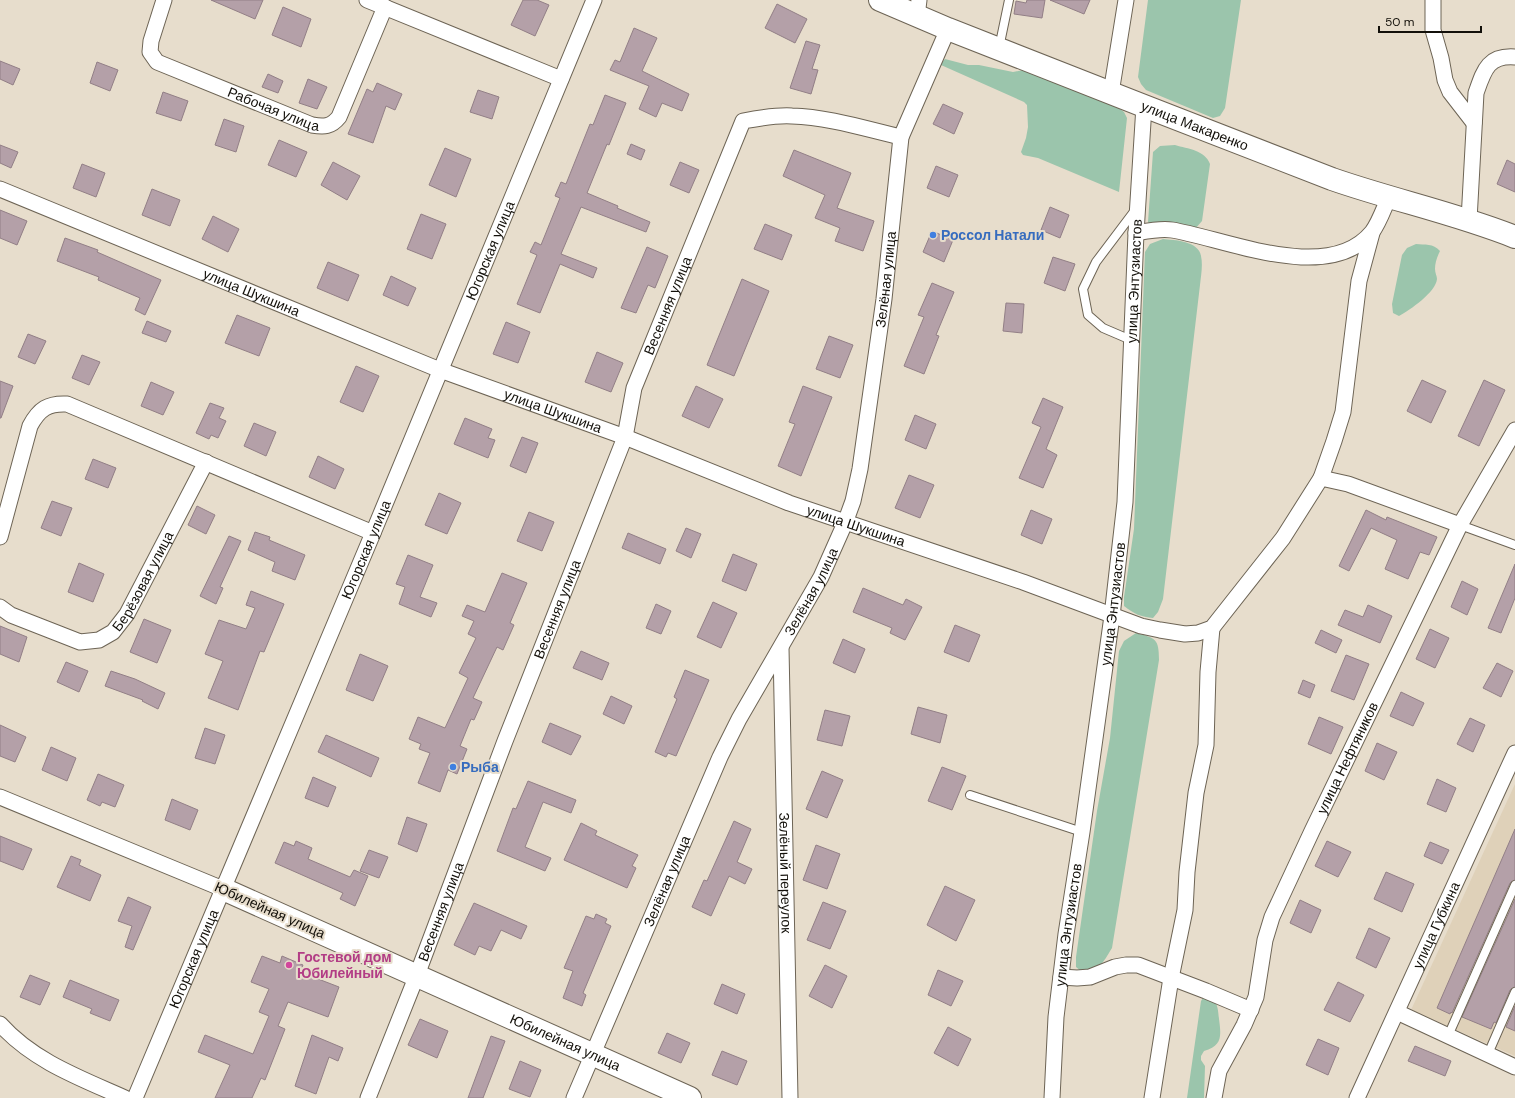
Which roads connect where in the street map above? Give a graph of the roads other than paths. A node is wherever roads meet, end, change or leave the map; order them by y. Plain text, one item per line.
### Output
1 (164, 0) edge
2 (367, 0) edge
3 (594, 0) edge
4 (880, 0) edge
5 (1009, 0) edge
6 (1126, 0) edge
7 (1433, 0) edge
8 (385, 7) junction
9 (918, 8) edge
10 (948, 29) junction
11 (999, 48) junction
12 (1515, 56) edge
13 (561, 79) junction
14 (1111, 93) junction
15 (1144, 106) junction
16 (1474, 123) junction
17 (901, 137) junction
18 (0, 189) edge
19 (1389, 197) junction
20 (1138, 207) junction
21 (1469, 220) junction
22 (1372, 232) junction
23 (1136, 233) junction
24 (1515, 237) edge
25 (1131, 340) junction
26 (440, 370) junction
27 (1515, 430) edge
28 (625, 437) junction
29 (206, 462) junction
30 (1321, 478) junction
31 (846, 522) junction
32 (1460, 525) junction
33 (373, 533) junction
34 (0, 537) edge
35 (1515, 545) edge
36 (0, 607) edge
37 (1112, 616) junction
38 (1212, 628) junction
39 (781, 647) junction
40 (1515, 754) edge
41 (970, 795) dead end
42 (0, 796) edge
43 (1082, 832) junction
44 (1515, 885) edge
45 (223, 889) junction
46 (417, 975) junction
47 (1061, 977) junction
48 (1172, 978) junction
49 (1515, 992) edge
50 (1251, 1010) junction
51 (1397, 1012) junction
52 (0, 1024) edge
53 (1448, 1036) junction
54 (593, 1054) junction
55 (1488, 1054) junction
56 (1515, 1067) edge
57 (125, 1098) edge
58 (135, 1098) edge
59 (368, 1098) edge
60 (574, 1098) edge
61 (690, 1098) edge
62 (790, 1098) edge
63 (1052, 1098) edge
64 (1152, 1098) edge
65 (1214, 1098) edge
66 (1357, 1098) edge

1 - 8 street, Рабочая улица
2 - 8 street
3 - 13 street, Югорская улица
4 - 9 street, улица Макаренко
5 - 11 lane
6 - 14 street
7 - 16 street
8 - 13 street
9 - 10 street, улица Макаренко
10 - 11 street, улица Макаренко
10 - 17 street, Зелёная улица
11 - 14 street, улица Макаренко
12 - 16 street
13 - 26 street, Югорская улица
14 - 15 street, улица Макаренко
15 - 19 street, улица Макаренко
15 - 20 street, улица Энтузиастов
16 - 21 street
17 - 28 street, Весенняя улица
17 - 31 street, Зелёная улица
18 - 26 street, улица Шукшина
19 - 21 street, улица Макаренко
19 - 22 street
20 - 23 street, улица Энтузиастов
20 - 25 lane
21 - 24 street, улица Макаренко
22 - 23 street
22 - 30 street
23 - 25 street, улица Энтузиастов
25 - 37 street, улица Энтузиастов
26 - 28 street, улица Шукшина
26 - 33 street, Югорская улица
27 - 32 street, улица Нефтяников
28 - 31 street, улица Шукшина
28 - 46 street, Весенняя улица
29 - 33 street
29 - 34 street
29 - 36 street, Берёзовая улица
30 - 32 street
30 - 38 street
31 - 37 street, улица Шукшина
31 - 39 street, Зелёная улица
32 - 35 lane
32 - 50 street, улица Нефтяников
33 - 45 street, Югорская улица
37 - 38 street, улица Шукшина
37 - 43 street, улица Энтузиастов
38 - 48 street
39 - 54 street, Зелёная улица
39 - 62 street, Зелёный переулок
40 - 51 street, улица Губкина
41 - 43 lane
42 - 45 street, Юбилейная улица
43 - 47 street, улица Энтузиастов
44 - 53 lane
45 - 46 street, Юбилейная улица
45 - 58 street, Югорская улица
46 - 54 street, Юбилейная улица
46 - 59 street, Весенняя улица
47 - 48 street
47 - 63 street, улица Энтузиастов
48 - 50 street
48 - 64 street
49 - 55 lane
50 - 65 street, улица Нефтяников
51 - 53 street
51 - 66 street, улица Губкина
52 - 57 street
53 - 55 street
54 - 60 street, Зелёная улица
54 - 61 street, Юбилейная улица
55 - 56 street

